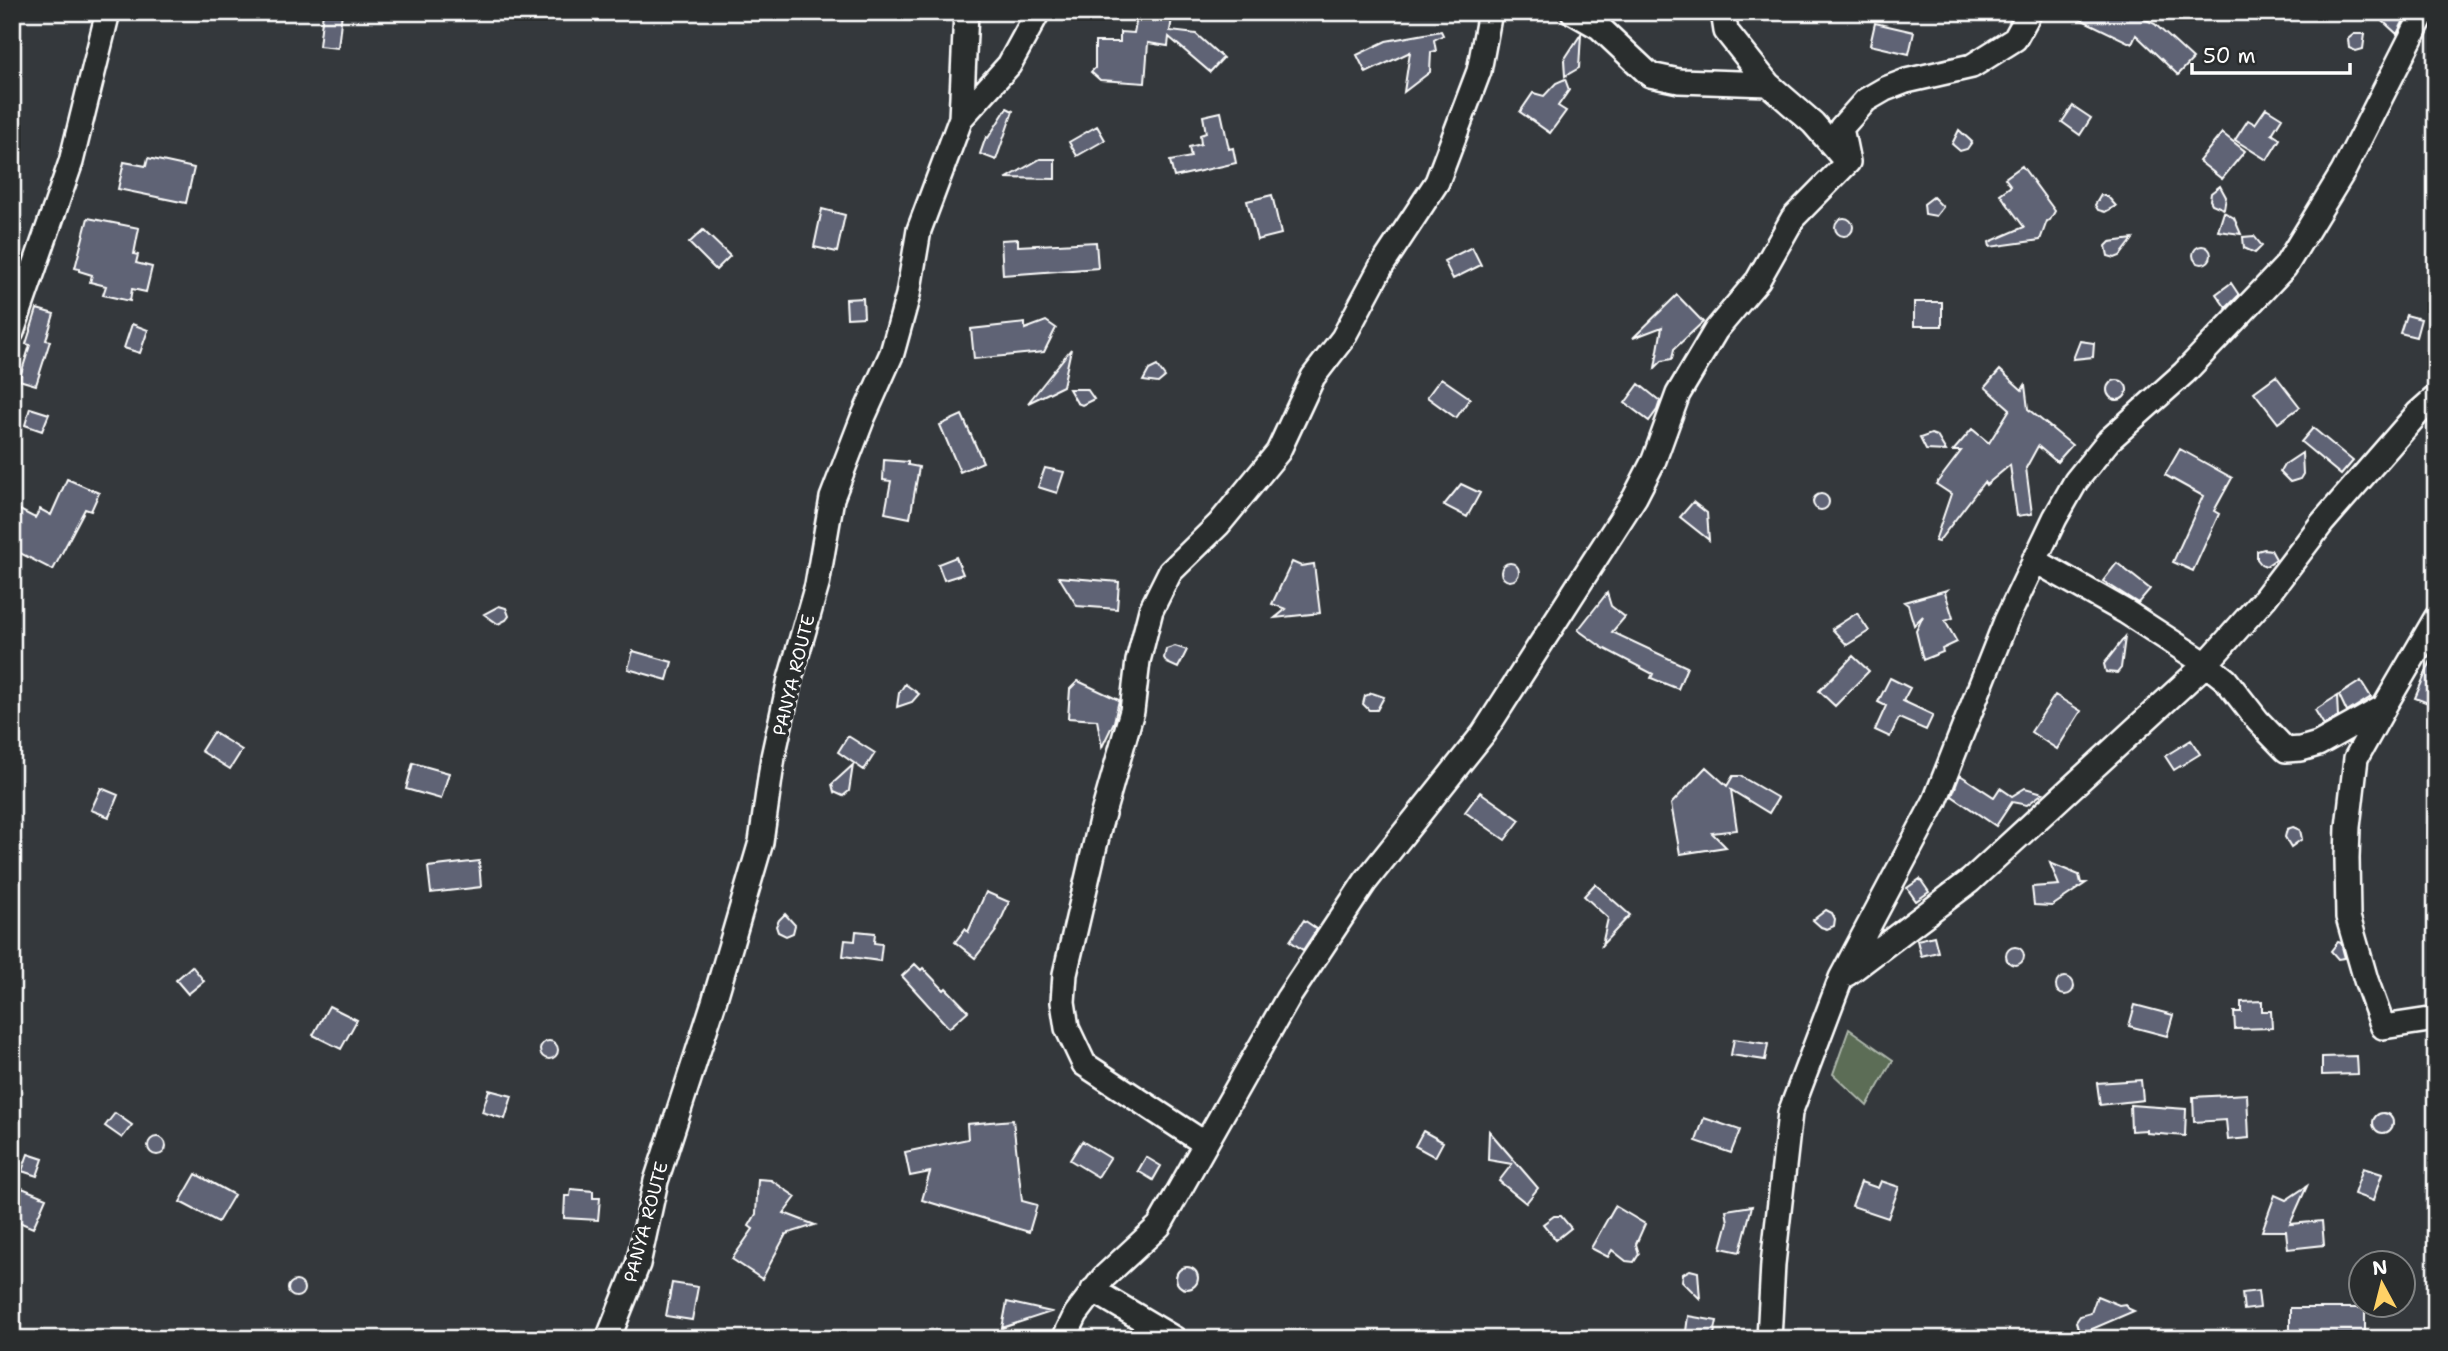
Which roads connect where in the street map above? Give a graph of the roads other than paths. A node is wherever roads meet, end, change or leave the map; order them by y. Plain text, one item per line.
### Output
1 (108, 12) edge
2 (966, 12) edge
3 (1038, 12) edge
4 (1490, 12) edge
5 (1573, 12) edge
6 (1723, 12) edge
7 (2030, 12) edge
8 (2424, 12) edge
9 (1768, 84) junction
10 (961, 118) junction
11 (1848, 162) junction
12 (12, 332) edge
13 (2436, 397) edge
14 (2034, 561) junction
15 (2436, 618) edge
16 (2206, 664) junction
17 (2384, 708) junction
18 (1842, 978) junction
19 (2436, 1019) edge
20 (1204, 1143) junction
21 (1093, 1290) junction
22 (608, 1339) edge
23 (1064, 1339) edge
24 (1175, 1339) edge
25 (1769, 1339) edge

1 - 12 street
2 - 10 street, PANYA ROUTE
3 - 10 street
4 - 20 street
5 - 9 street
6 - 9 street
7 - 11 street
8 - 14 street
9 - 11 street
10 - 22 street, PANYA ROUTE
11 - 20 street
13 - 16 street
14 - 16 street
14 - 18 street
15 - 17 street
16 - 17 street
16 - 18 street
17 - 19 street
18 - 25 street
20 - 21 street
21 - 23 street
21 - 24 street

